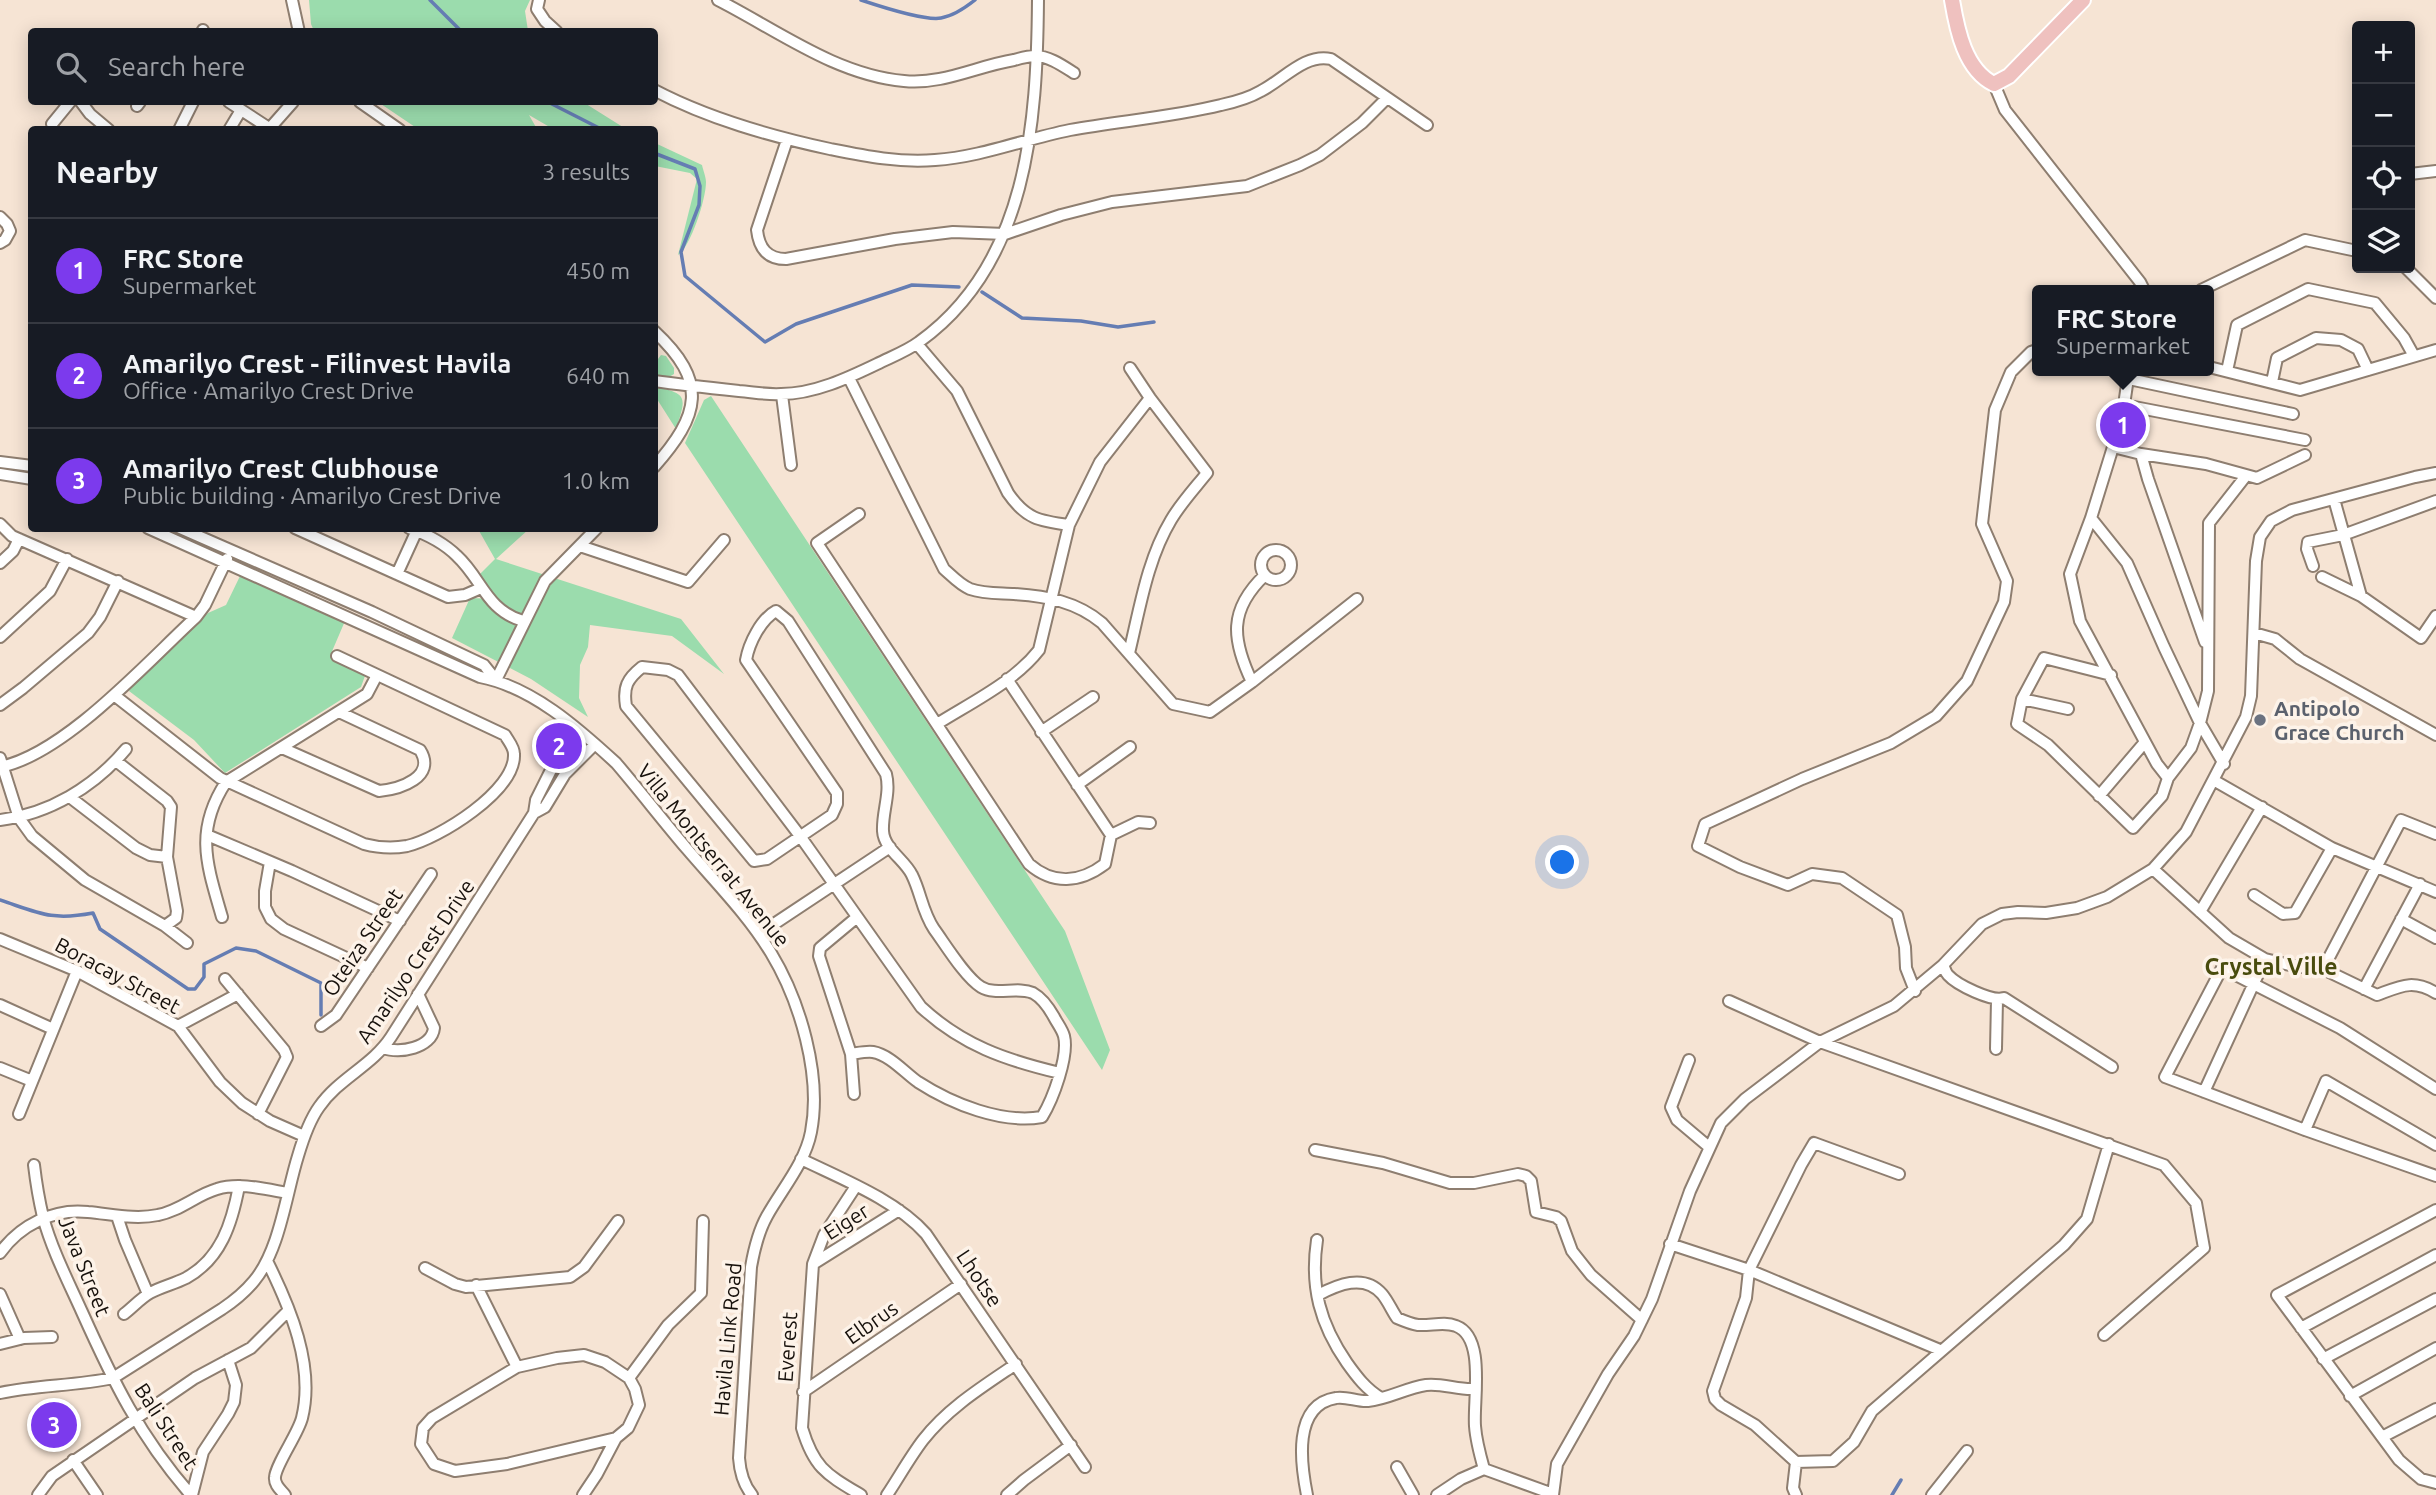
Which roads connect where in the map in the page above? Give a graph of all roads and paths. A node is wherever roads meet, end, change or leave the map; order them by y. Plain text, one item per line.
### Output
1 (292, 0) edge
2 (539, 0) edge
3 (718, 0) edge
4 (1038, 0) edge
5 (1952, 0) edge
6 (2083, 0) edge
7 (298, 28) edge
8 (553, 28) edge
9 (1036, 56) junction
10 (1074, 73) dead end
11 (1994, 84) junction
12 (658, 92) edge
13 (1387, 98) junction
14 (68, 105) edge
15 (83, 105) edge
16 (191, 105) edge
17 (234, 105) edge
18 (291, 105) edge
19 (364, 105) edge
20 (241, 110) junction
21 (52, 124) dead end
22 (1427, 125) dead end
23 (104, 126) edge
24 (181, 126) edge
25 (231, 126) edge
26 (266, 126) edge
27 (273, 126) edge
28 (394, 126) edge
29 (787, 140) junction
30 (1029, 140) junction
31 (2436, 171) edge
32 (2415, 173) edge
33 (0, 217) edge
34 (1005, 234) junction
35 (0, 243) edge
36 (2352, 250) edge
37 (2411, 273) edge
38 (2142, 285) edge
39 (2211, 285) edge
40 (2436, 298) edge
41 (658, 338) edge
42 (917, 344) junction
43 (2436, 350) edge
44 (2032, 352) edge
45 (2414, 356) junction
46 (1130, 368) dead end
47 (2214, 368) edge
48 (2368, 370) junction
49 (2227, 372) junction
50 (2129, 376) edge
51 (2133, 376) edge
52 (849, 378) junction
53 (658, 382) edge
54 (2272, 382) junction
55 (693, 386) junction
56 (782, 394) junction
57 (1150, 398) junction
58 (2124, 405) junction
59 (2293, 414) dead end
60 (2305, 440) dead end
61 (2113, 447) junction
62 (2141, 454) junction
63 (2305, 455) dead end
64 (0, 462) edge
65 (658, 463) edge
66 (791, 465) dead end
67 (28, 466) edge
68 (2436, 473) edge
69 (0, 474) edge
70 (2245, 477) junction
71 (28, 478) edge
72 (2334, 499) junction
73 (2436, 501) edge
74 (859, 514) dead end
75 (2091, 518) junction
76 (0, 524) edge
77 (1069, 525) junction
78 (157, 532) edge
79 (189, 532) edge
80 (304, 532) edge
81 (413, 532) edge
82 (420, 532) edge
83 (593, 532) edge
84 (2343, 535) junction
85 (19, 540) junction
86 (724, 540) dead end
87 (580, 545) junction
88 (231, 551) junction
89 (67, 559) junction
90 (0, 563) edge
91 (225, 563) junction
92 (2313, 566) dead end
93 (397, 575) junction
94 (1265, 575) dead end
95 (2322, 577) dead end
96 (117, 581) junction
97 (481, 588) junction
98 (2361, 596) junction
99 (1049, 598) junction
100 (1357, 599) dead end
101 (2436, 615) edge
102 (196, 617) junction
103 (523, 621) junction
104 (2254, 633) junction
105 (0, 638) edge
106 (1129, 653) junction
107 (2209, 653) junction
108 (337, 656) dead end
109 (377, 674) junction
110 (2111, 675) junction
111 (1007, 679) junction
112 (496, 680) junction
113 (1252, 682) junction
114 (114, 695) junction
115 (1093, 697) dead end
116 (2022, 699) junction
117 (0, 705) edge
118 (2068, 709) dead end
119 (339, 712) junction
120 (2200, 723) junction
121 (937, 724) junction
122 (573, 726) junction
123 (1041, 732) junction
124 (2436, 735) edge
125 (2145, 742) junction
126 (595, 744) junction
127 (1130, 747) dead end
128 (282, 748) junction
129 (126, 749) dead end
130 (116, 761) junction
131 (1, 764) edge
132 (2224, 764) junction
133 (2168, 778) junction
134 (2214, 781) junction
135 (226, 782) junction
136 (1077, 785) junction
137 (2099, 796) junction
138 (71, 798) junction
139 (2262, 807) junction
140 (534, 813) junction
141 (19, 818) junction
142 (0, 820) edge
143 (1150, 823) dead end
144 (2436, 834) edge
145 (206, 835) junction
146 (1111, 835) junction
147 (800, 836) junction
148 (890, 847) junction
149 (2332, 848) junction
150 (167, 857) junction
151 (270, 862) junction
152 (2377, 868) junction
153 (2153, 869) junction
154 (431, 874) dead end
155 (833, 884) junction
156 (2420, 884) junction
157 (2436, 892) edge
158 (2254, 895) dead end
159 (2200, 912) junction
160 (222, 917) dead end
161 (856, 918) junction
162 (2401, 919) junction
163 (400, 921) junction
164 (165, 926) junction
165 (759, 934) junction
166 (2436, 938) edge
167 (0, 939) edge
168 (187, 943) dead end
169 (2265, 959) junction
170 (1943, 965) junction
171 (368, 968) junction
172 (2323, 969) junction
173 (78, 971) junction
174 (225, 979) dead end
175 (2254, 985) junction
176 (2364, 989) junction
177 (1915, 991) junction
178 (2436, 993) edge
179 (238, 994) junction
180 (418, 994) junction
181 (1997, 1000) junction
182 (1730, 1001) dead end
183 (0, 1005) edge
184 (178, 1026) junction
185 (321, 1026) dead end
186 (53, 1029) junction
187 (1820, 1042) junction
188 (384, 1048) junction
189 (1996, 1049) dead end
190 (852, 1054) junction
191 (1689, 1060) dead end
192 (2112, 1067) dead end
193 (0, 1068) edge
194 (1060, 1073) junction
195 (32, 1081) junction
196 (2436, 1088) edge
197 (2204, 1092) junction
198 (854, 1094) dead end
199 (813, 1113) joint
200 (19, 1114) dead end
201 (258, 1114) junction
202 (2305, 1130) junction
203 (304, 1136) junction
204 (2109, 1144) junction
205 (2436, 1145) edge
206 (1709, 1147) junction
207 (1315, 1150) dead end
208 (801, 1159) junction
209 (34, 1165) dead end
210 (1899, 1174) dead end
211 (2436, 1176) edge
212 (239, 1186) junction
213 (856, 1186) junction
214 (287, 1193) junction
215 (899, 1210) junction
216 (2436, 1210) edge
217 (117, 1216) junction
218 (44, 1218) junction
219 (618, 1221) dead end
220 (703, 1221) dead end
221 (1317, 1240) dead end
222 (1670, 1244) junction
223 (0, 1253) edge
224 (2436, 1255) edge
225 (267, 1261) junction
226 (813, 1264) junction
227 (425, 1268) dead end
228 (1749, 1270) junction
229 (961, 1284) junction
230 (476, 1285) junction
231 (0, 1294) edge
232 (148, 1294) junction
233 (1318, 1295) junction
234 (2436, 1299) edge
235 (288, 1311) junction
236 (124, 1314) dead end
237 (1642, 1320) junction
238 (2301, 1328) junction
239 (2104, 1335) dead end
240 (52, 1337) dead end
241 (20, 1339) junction
242 (0, 1343) edge
243 (2436, 1348) edge
244 (1940, 1350) junction
245 (2323, 1359) junction
246 (228, 1360) junction
247 (1016, 1364) junction
248 (517, 1367) junction
249 (113, 1378) junction
250 (629, 1378) junction
251 (1474, 1389) junction
252 (803, 1392) junction
253 (0, 1393) edge
254 (2350, 1395) junction
255 (1381, 1398) junction
256 (2436, 1409) edge
257 (134, 1420) junction
258 (2382, 1437) junction
259 (616, 1438) junction
260 (1071, 1445) junction
261 (1967, 1451) dead end
262 (73, 1460) junction
263 (1797, 1462) junction
264 (1085, 1467) dead end
265 (1397, 1467) dead end
266 (1483, 1469) junction
267 (2436, 1483) edge
268 (1553, 1494) edge
269 (38, 1495) edge
270 (97, 1495) edge
271 (191, 1495) edge
272 (285, 1495) edge
273 (583, 1495) edge
274 (752, 1495) edge
275 (861, 1495) edge
276 (887, 1495) edge
277 (1007, 1495) edge
278 (1307, 1495) edge
279 (1413, 1495) edge
280 (1437, 1495) edge
281 (1796, 1495) edge
282 (1932, 1495) edge

1 - 7 street
2 - 8 street
3 - 9 street
4 - 9 street
5 - 11 main road
6 - 11 main road
9 - 10 street
9 - 30 street
11 - 38 street
12 - 29 street
13 - 22 street
13 - 30 street
13 - 34 street
14 - 21 street
15 - 23 street
16 - 24 street
17 - 20 street
18 - 27 street
19 - 28 street
20 - 25 street
20 - 26 street
29 - 30 street
29 - 34 street
30 - 34 street
31 - 32 street
33 - 35 street
34 - 42 street
36 - 39 street
37 - 40 street
41 - 55 street
42 - 52 street
42 - 77 street
43 - 45 street
44 - 177 street
45 - 48 street
45 - 49 street
46 - 57 street
47 - 49 street
48 - 54 street
48 - 54 street
49 - 54 street
50 - 58 street
51 - 59 street
52 - 56 street
52 - 99 street
53 - 55 street
55 - 56 street
55 - 65 street
56 - 66 street
57 - 77 street
57 - 106 street
58 - 60 street
58 - 61 street
61 - 62 street
61 - 75 street
62 - 70 street
62 - 107 street
63 - 70 street
64 - 67 street
68 - 72 street
69 - 71 street
70 - 107 street
72 - 84 street
72 - 104 street
73 - 84 street
74 - 121 street
75 - 110 street
75 - 120 street
76 - 85 street
77 - 99 street
78 - 91 street, Villa Montserrat Avenue
79 - 88 street, Villa Montserrat Avenue
80 - 93 street
81 - 93 street
82 - 97 street
83 - 87 street
84 - 92 street
84 - 98 street
85 - 89 street
85 - 90 street
86 - 87 street
87 - 103 street
88 - 91 street
88 - 112 street, Villa Montserrat Avenue
89 - 96 street
89 - 105 street
91 - 102 street
91 - 112 street, Villa Montserrat Avenue
93 - 97 street
94 - 113 street
95 - 98 street
96 - 102 street
96 - 117 street
97 - 103 street
98 - 101 street
99 - 106 street
99 - 111 street
100 - 113 street
102 - 114 street
103 - 112 street
104 - 124 street
104 - 132 street
106 - 113 street
107 - 120 street
108 - 109 street
109 - 119 street
109 - 135 street
110 - 116 street
110 - 125 street
111 - 121 street
111 - 123 street
112 - 122 street, Villa Montserrat Avenue
114 - 131 street
114 - 135 street
115 - 123 street
116 - 118 street
116 - 137 street
119 - 128 street
119 - 128 street
120 - 132 street
120 - 133 street
121 - 146 street
122 - 126 street, Villa Montserrat Avenue
122 - 140 street, Amarilyo Crest Drive
123 - 136 street
125 - 133 street
125 - 137 street
126 - 140 street, Amarilyo Crest Drive
126 - 165 street, Villa Montserrat Avenue
127 - 136 street
128 - 135 street
129 - 130 street
130 - 138 street
130 - 150 street
131 - 141 street
132 - 134 street
133 - 137 street
134 - 139 street
134 - 153 street
135 - 145 street
136 - 146 street
138 - 141 street
138 - 150 street
139 - 149 street
139 - 159 street
140 - 180 street, Amarilyo Crest Drive
141 - 142 street
141 - 164 street
143 - 146 street
144 - 152 street
145 - 151 street
145 - 160 street
147 - 147 street
147 - 148 street
147 - 155 street
148 - 155 street
148 - 194 street
149 - 152 street
149 - 158 street
150 - 164 street
151 - 163 street
151 - 171 street
152 - 156 street
152 - 172 street
153 - 159 street
153 - 170 street
154 - 163 street, Oteiza Street
155 - 161 street
155 - 165 street
156 - 157 street
156 - 162 street
159 - 169 street
161 - 190 street
161 - 194 street
162 - 166 street
162 - 176 street
163 - 171 street, Oteiza Street
164 - 168 street
165 - 199 street, Villa Montserrat Avenue
167 - 173 street, Boracay Street
169 - 172 street
169 - 175 street
170 - 177 street
170 - 181 street
171 - 185 street, Oteiza Street
172 - 176 street
173 - 184 street, Boracay Street
173 - 186 street
174 - 179 street
175 - 196 street
175 - 197 street
175 - 197 street
176 - 178 street
177 - 187 street
179 - 184 street
179 - 201 street
180 - 188 street, Amarilyo Crest Drive
180 - 188 street
181 - 189 street
181 - 192 street
182 - 187 street
183 - 186 street
184 - 201 street, Boracay Street
186 - 195 street
187 - 204 street
187 - 206 street
188 - 203 street, Amarilyo Crest Drive
190 - 194 street
190 - 198 street
191 - 206 street
193 - 195 street
195 - 200 street
197 - 202 street
199 - 208 street, Havila Link Road
201 - 203 street, Boracay Street
202 - 205 street
202 - 211 street
203 - 214 street, Amarilyo Crest Drive
204 - 239 street
204 - 244 street
206 - 222 street
207 - 237 street
208 - 213 street, Lhotse
208 - 274 street, Havila Link Road
209 - 218 street, Java Street
210 - 228 street
212 - 214 street
212 - 217 street
212 - 232 street
213 - 215 street, Lhotse
213 - 226 street, Everest
214 - 225 street, Amarilyo Crest Drive
215 - 226 street, Eiger
215 - 229 street, Lhotse
216 - 238 street
217 - 218 street
217 - 232 street
218 - 223 street
218 - 249 street, Java Street
219 - 230 street
220 - 250 street
221 - 233 street
222 - 228 street
222 - 237 street
224 - 238 street
225 - 235 street
225 - 249 street, Amarilyo Crest Drive
226 - 252 street, Everest
227 - 230 street
228 - 244 street
228 - 263 street
229 - 247 street, Lhotse
229 - 252 street, Elbrus
230 - 248 street
231 - 241 street
232 - 236 street
233 - 251 street
233 - 255 street
234 - 245 street
235 - 246 street
235 - 272 street
237 - 268 street
238 - 245 street
240 - 241 street
241 - 242 street
243 - 254 street
244 - 263 street
245 - 254 street
246 - 257 street
246 - 271 street
247 - 260 street, Lhotse
247 - 276 street
248 - 250 street
248 - 259 street
249 - 253 street, Amarilyo Crest Drive
249 - 257 street, Bali Street
250 - 259 street
251 - 255 street
251 - 266 street
252 - 275 street, Everest
254 - 258 street
255 - 278 street
256 - 258 street
257 - 262 street
257 - 271 street, Bali Street
258 - 267 street
259 - 273 street
260 - 264 street, Lhotse
260 - 277 street
261 - 282 street
262 - 269 street
262 - 270 street
263 - 281 street
265 - 279 street
266 - 268 street
266 - 280 street

